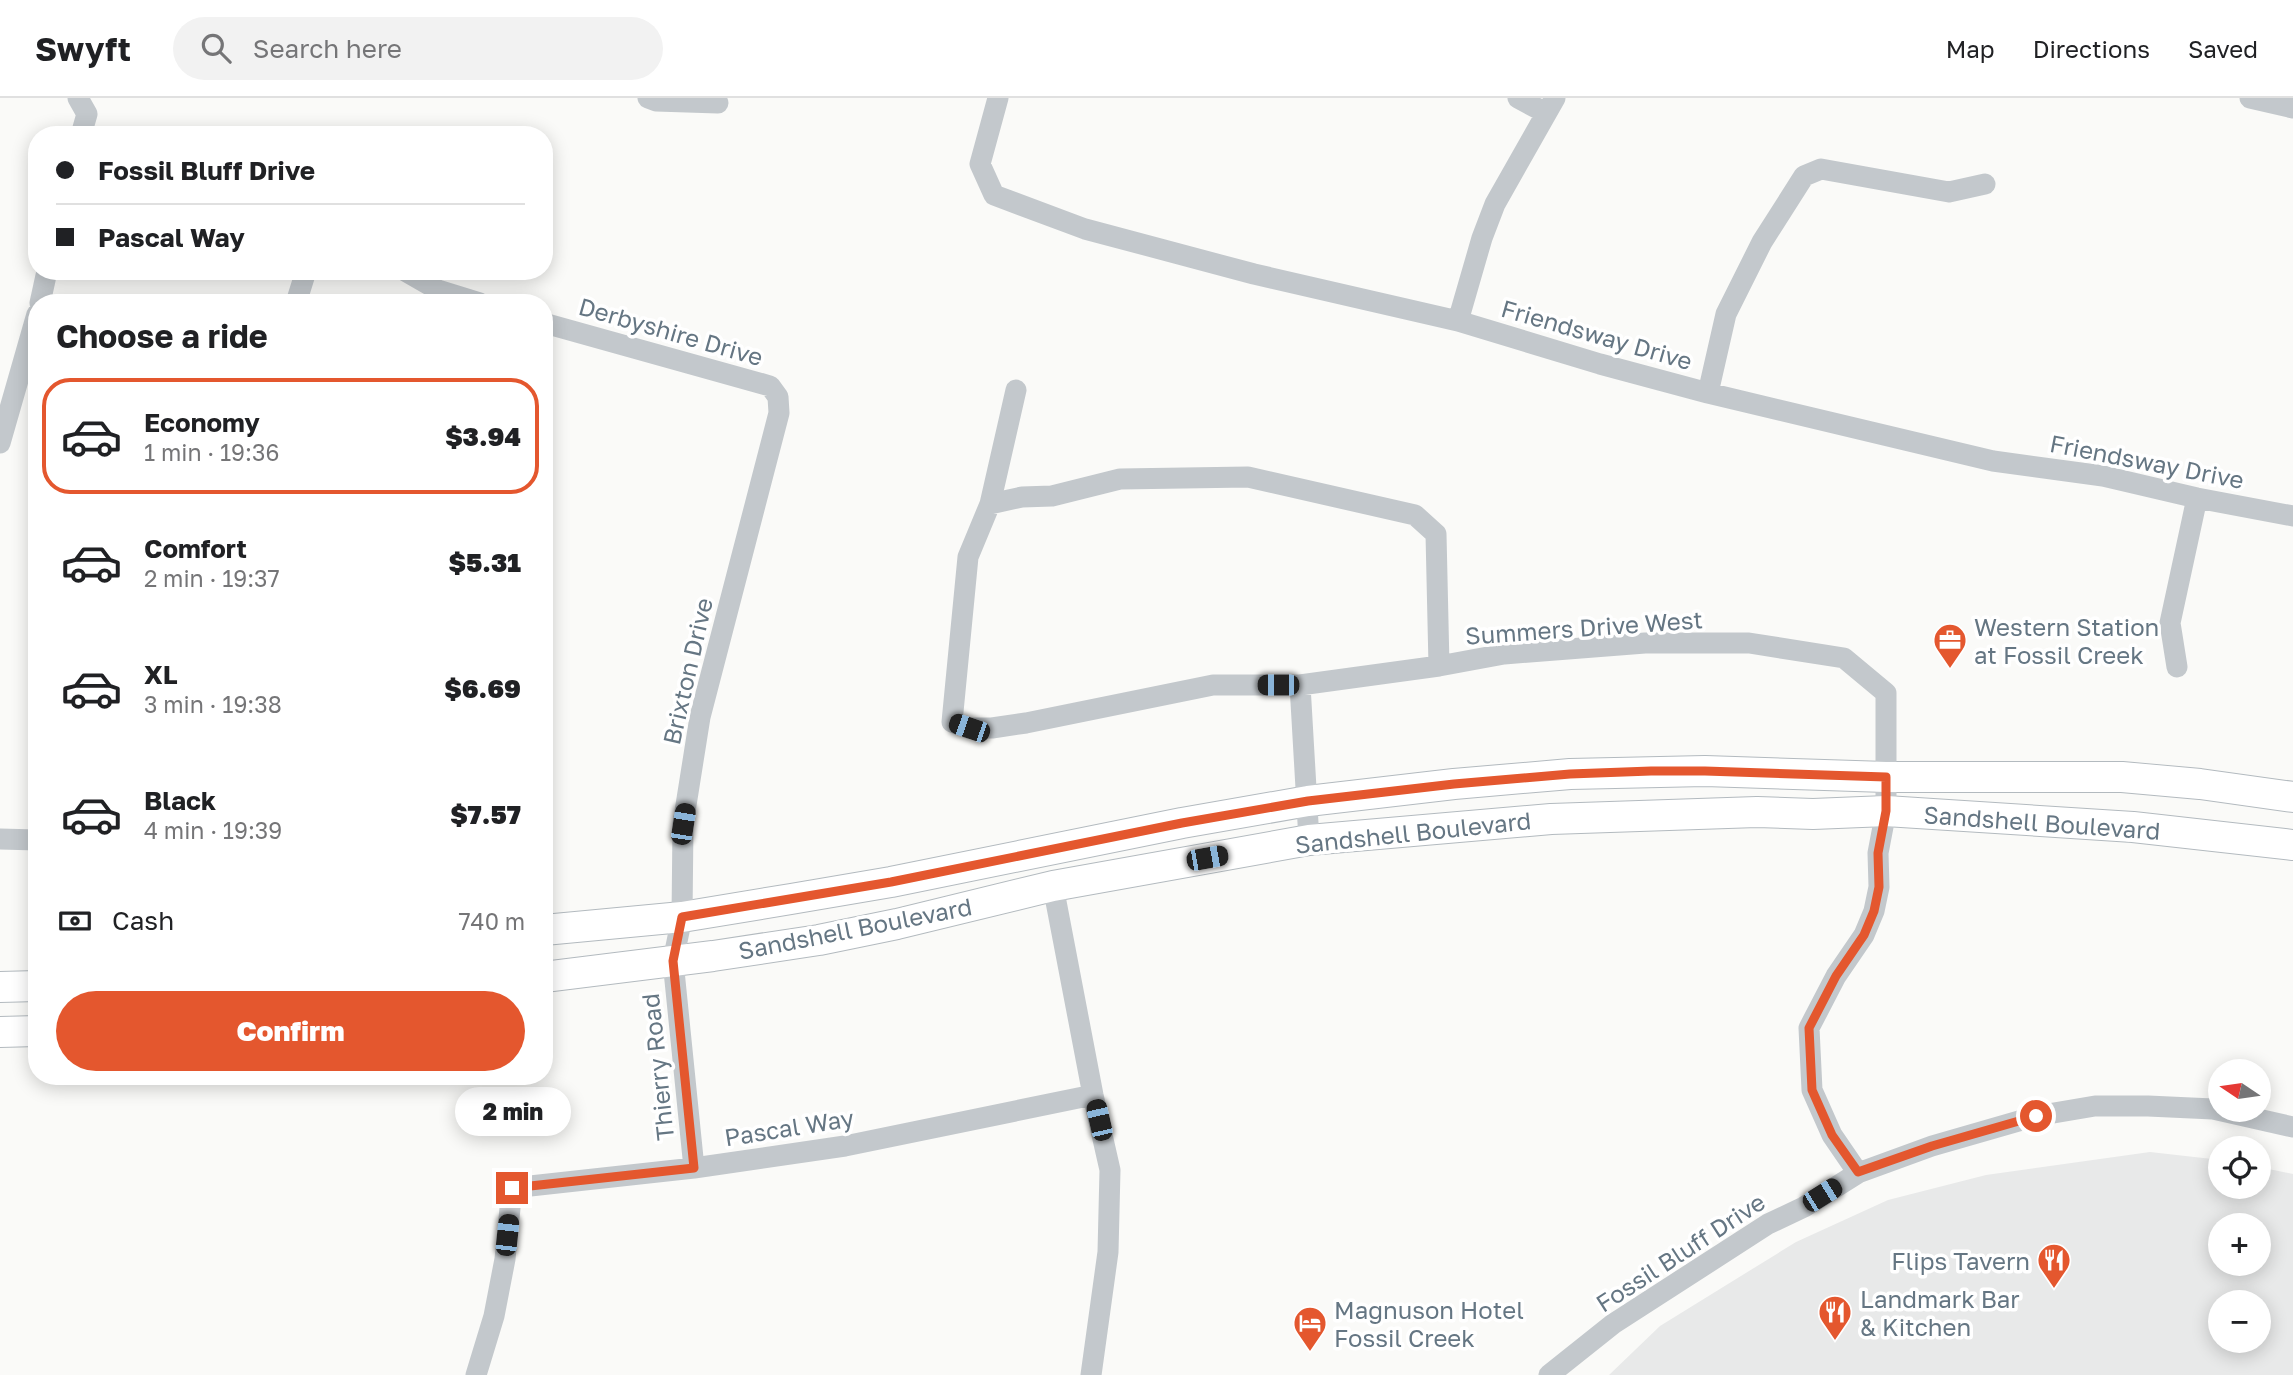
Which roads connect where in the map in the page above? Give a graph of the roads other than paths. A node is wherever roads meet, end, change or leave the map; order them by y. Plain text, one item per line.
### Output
1 (78, 98) edge
2 (648, 98) edge
3 (998, 98) edge
4 (1518, 98) edge
5 (2250, 98) edge
6 (719, 103) dead end
7 (1550, 106) edge
8 (2293, 108) edge
9 (84, 126) edge
10 (1985, 184) dead end
11 (422, 280) edge
12 (453, 294) edge
13 (1458, 321) junction
14 (553, 327) edge
15 (28, 345) edge
16 (1016, 390) dead end
17 (1709, 393) junction
18 (778, 397) joint
19 (0, 443) edge
20 (2197, 498) junction
21 (990, 504) junction
22 (2293, 516) edge
23 (1439, 666) junction
24 (2177, 667) dead end
25 (1300, 685) junction
26 (1886, 777) junction
27 (2293, 797) edge
28 (1308, 801) junction
29 (1886, 811) junction
30 (0, 839) edge
31 (1309, 839) junction
32 (28, 840) edge
33 (2293, 845) edge
34 (1053, 886) junction
35 (682, 917) junction
36 (553, 929) edge
37 (673, 961) junction
38 (553, 976) edge
39 (28, 986) edge
40 (0, 987) edge
41 (28, 1031) edge
42 (0, 1032) edge
43 (1093, 1094) junction
44 (2293, 1127) edge
45 (694, 1168) junction
46 (1858, 1172) junction
47 (476, 1375) edge
48 (1091, 1375) edge
49 (1549, 1375) edge

1 - 9 street
2 - 6 street
3 - 13 street, Friendsway Drive
4 - 7 street
5 - 8 street
7 - 13 street
10 - 17 street
11 - 12 street
13 - 17 street, Friendsway Drive
14 - 18 street, Derbyshire Drive
15 - 19 street
16 - 21 street
17 - 20 street, Friendsway Drive
18 - 35 street, Brixton Drive
20 - 22 street, Friendsway Drive
20 - 24 street
21 - 23 street
21 - 25 street
23 - 25 street
23 - 26 street, Summers Drive West
25 - 28 street
26 - 27 street, Sandshell Boulevard
26 - 28 street, Sandshell Boulevard
26 - 29 street
28 - 31 street
28 - 35 street, Sandshell Boulevard
29 - 31 street, Sandshell Boulevard
29 - 33 street, Sandshell Boulevard
29 - 46 street
30 - 32 street
31 - 34 street, Sandshell Boulevard
34 - 37 street, Sandshell Boulevard
34 - 43 street
35 - 36 street, Sandshell Boulevard
35 - 37 street, Brixton Drive
37 - 38 street, Sandshell Boulevard
37 - 45 street, Thierry Road
39 - 40 street
41 - 42 street
43 - 45 street, Pascal Way
43 - 48 street
44 - 46 street, Fossil Bluff Drive
45 - 47 street, Pascal Way
46 - 49 street, Fossil Bluff Drive

